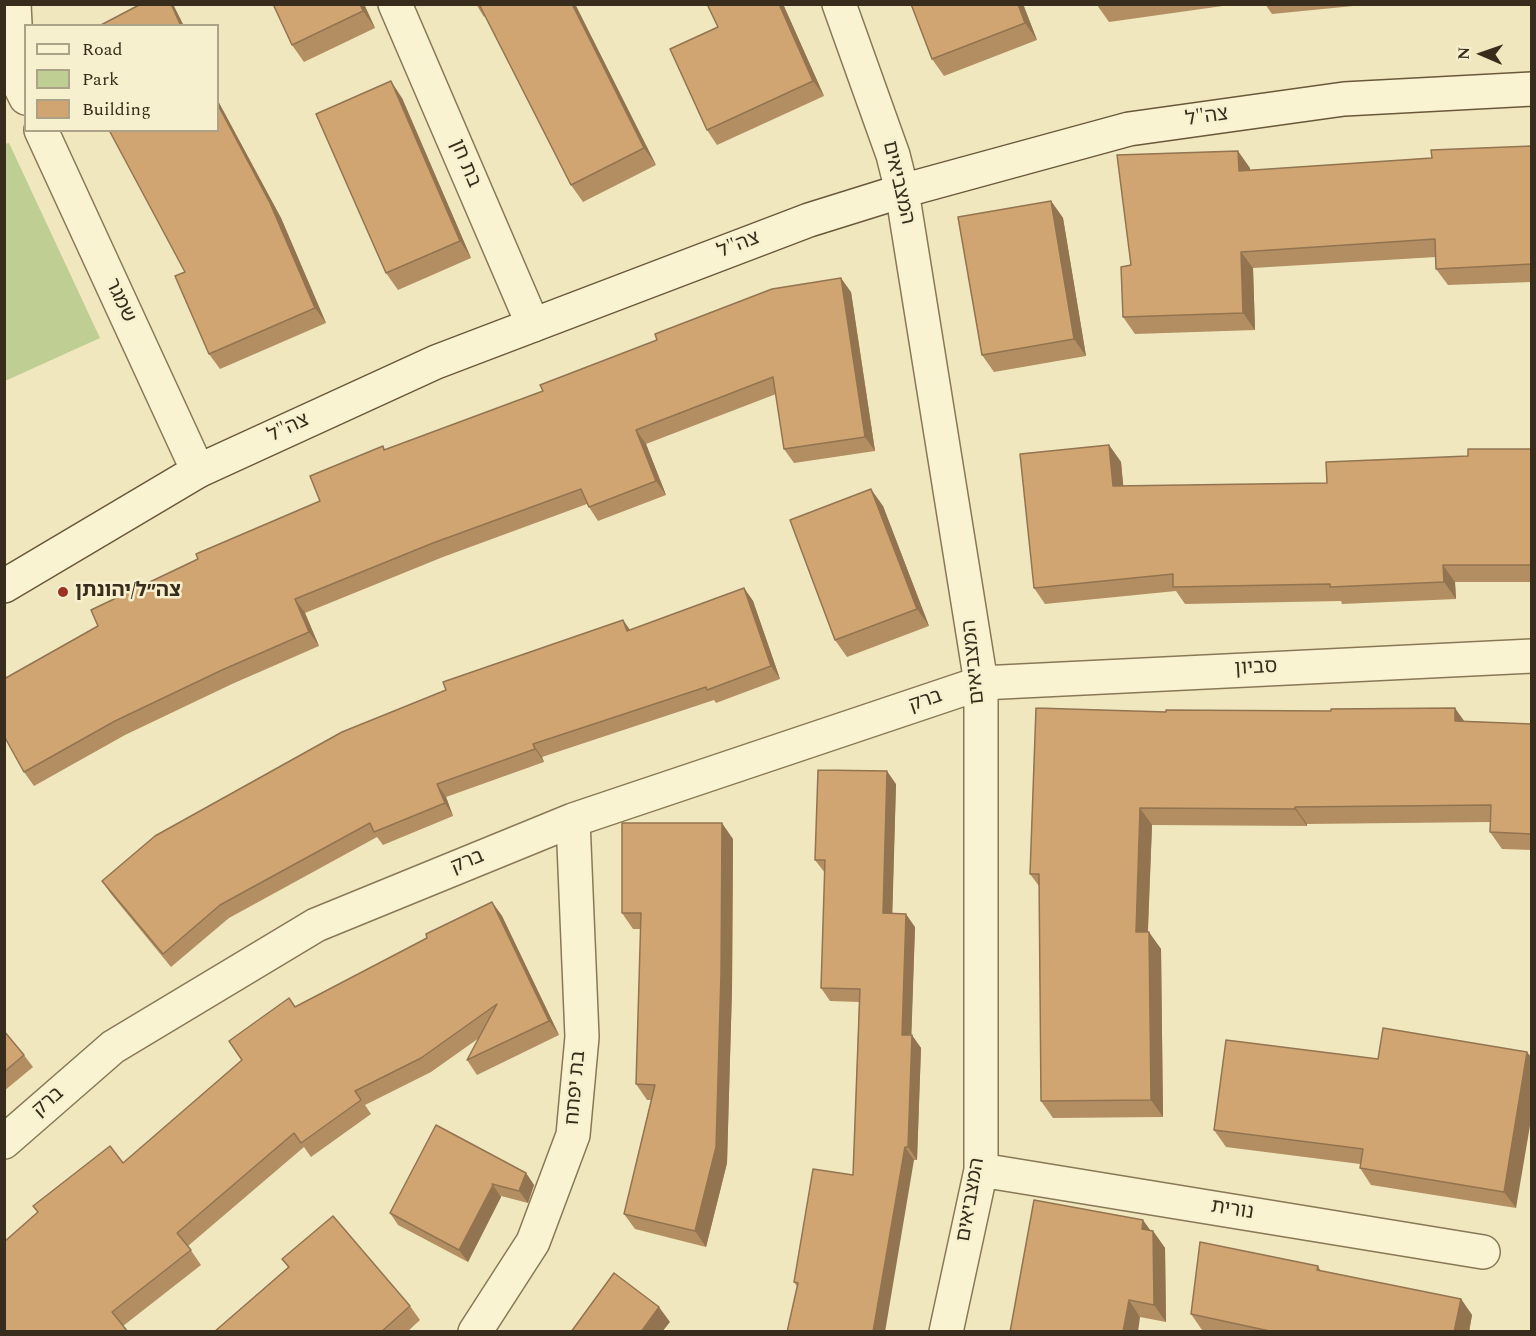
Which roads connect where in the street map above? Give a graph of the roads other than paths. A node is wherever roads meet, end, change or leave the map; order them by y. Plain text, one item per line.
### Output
1 (14, 4) edge
2 (395, 4) edge
3 (839, 4) edge
4 (16, 88) edge
5 (1532, 89) edge
6 (41, 132) edge
7 (902, 191) junction
8 (533, 325) junction
9 (198, 471) junction
10 (4, 586) edge
11 (1532, 656) edge
12 (981, 683) junction
13 (573, 820) junction
14 (4, 1142) edge
15 (981, 1170) junction
16 (1483, 1252) dead end
17 (475, 1332) edge
18 (946, 1332) edge

1 - 4 street
2 - 8 street, בת חן
3 - 7 street, המצביאים
5 - 7 street, צה"ל
6 - 9 street, שמגר
7 - 8 street, צה"ל
7 - 12 street, המצביאים
8 - 9 street, צה"ל
9 - 10 street, צה"ל
11 - 12 street, סביון
12 - 13 street, ברק
12 - 15 street, המצביאים
13 - 14 street, ברק
13 - 17 street, בת יפתח
15 - 16 street, נורית
15 - 18 street, המצביאים

